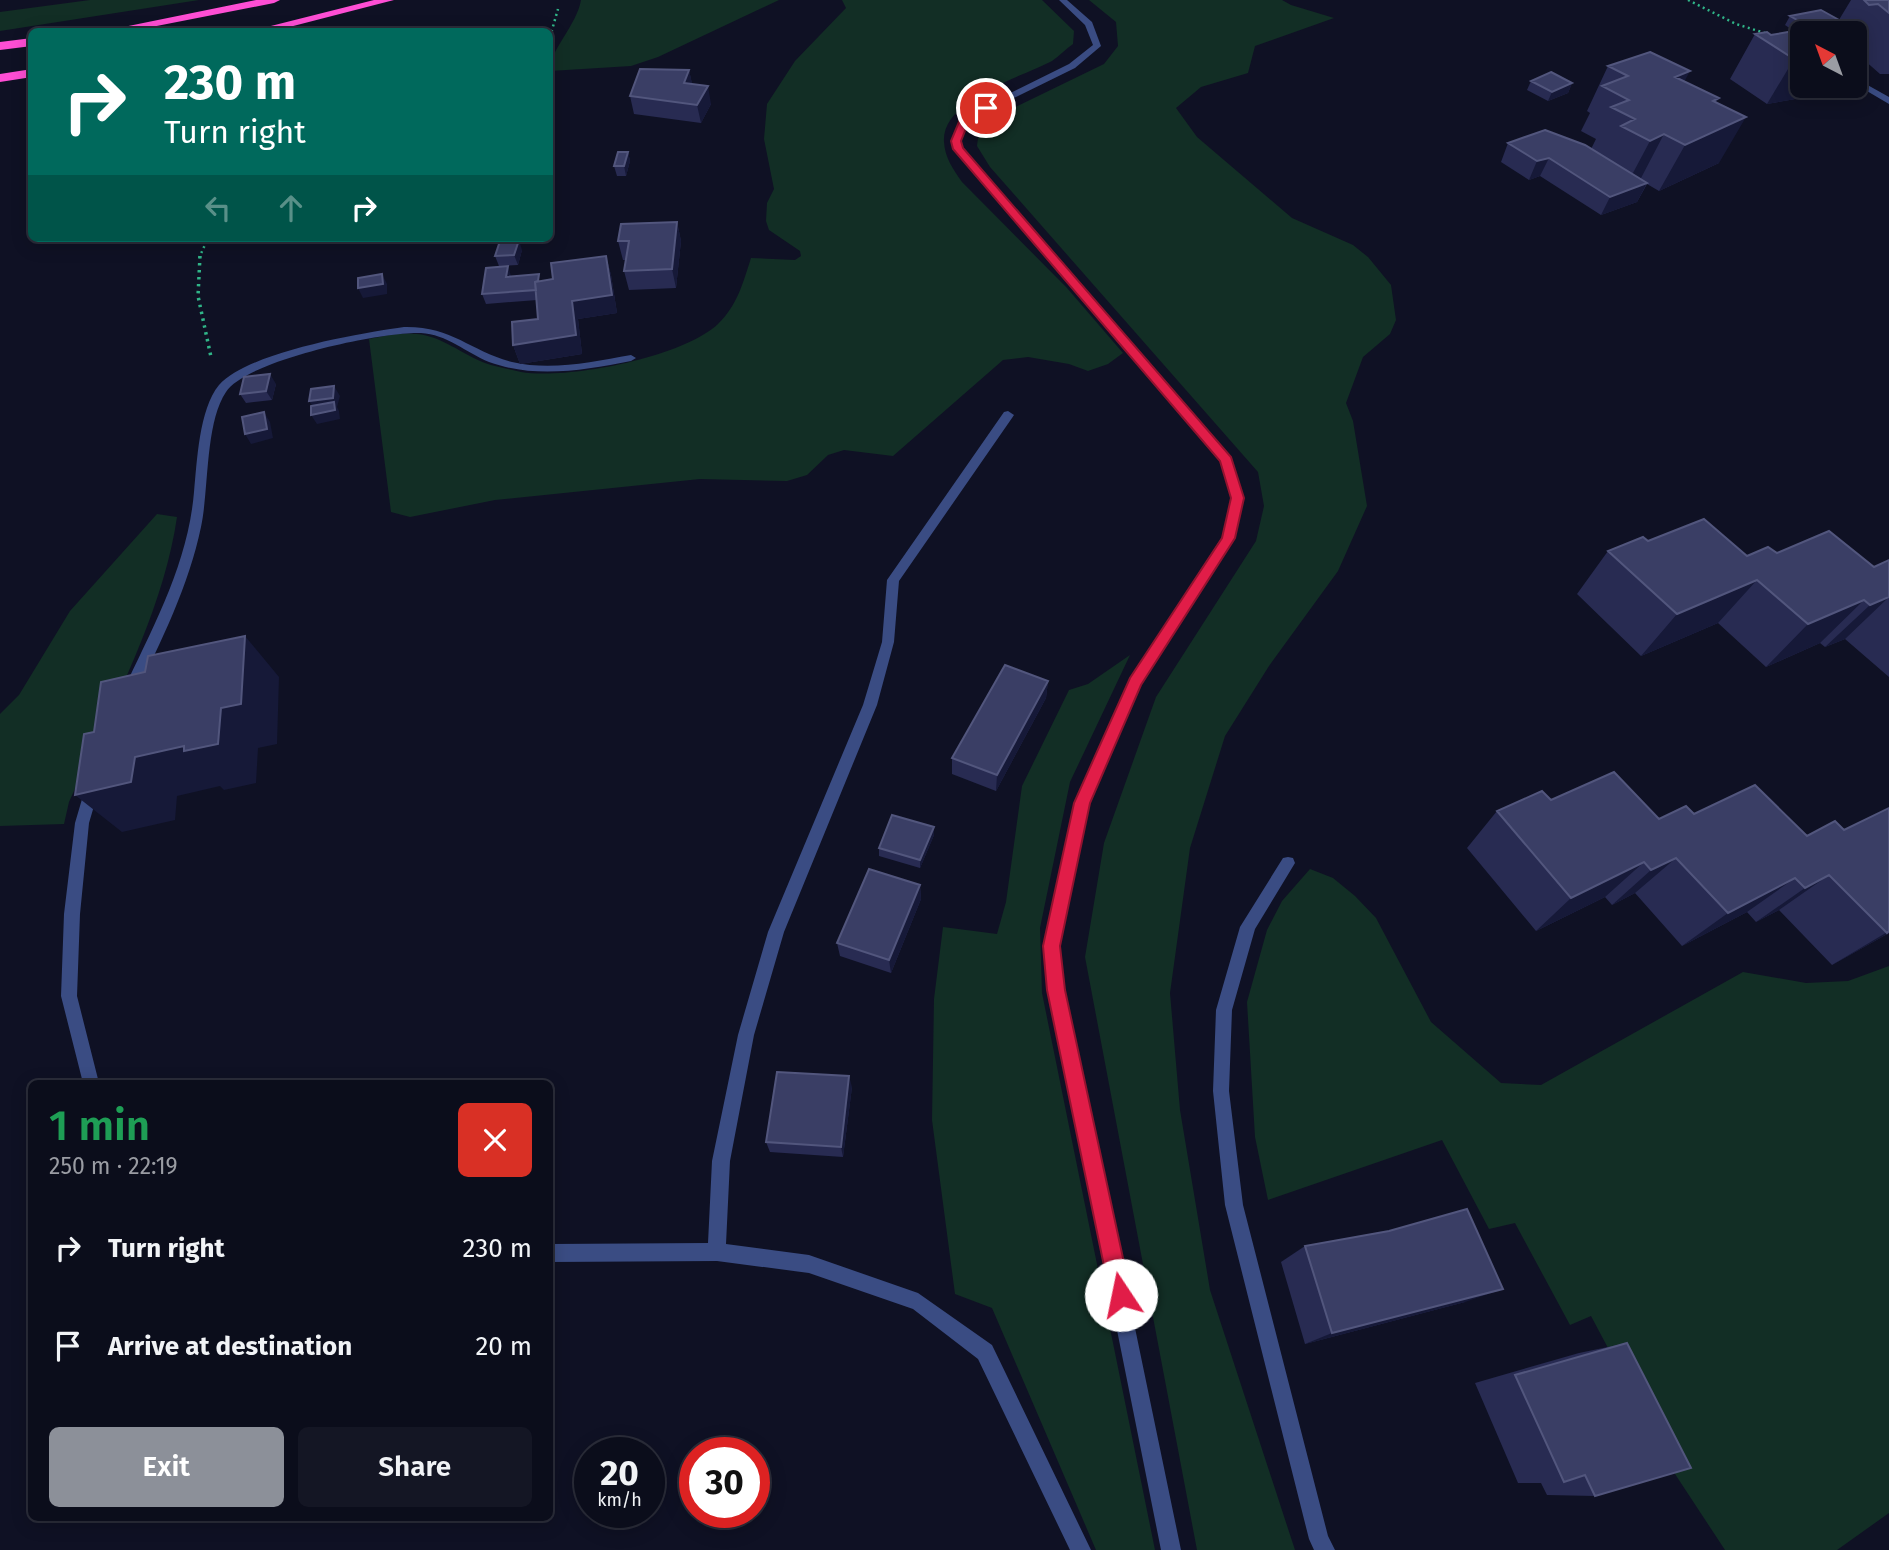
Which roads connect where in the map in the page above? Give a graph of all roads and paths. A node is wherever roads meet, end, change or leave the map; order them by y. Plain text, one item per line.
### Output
1 (274, 0) edge
2 (388, 0) edge
3 (1063, 0) edge
4 (1688, 0) edge
5 (558, 9) dead end
6 (125, 28) edge
7 (270, 28) edge
8 (553, 28) edge
9 (1775, 36) edge
10 (28, 42) edge
11 (0, 46) edge
12 (28, 74) edge
13 (0, 78) edge
14 (1867, 87) edge
15 (1889, 101) edge
16 (205, 242) edge
17 (631, 358) dead end
18 (226, 384) junction
19 (1008, 415) dead end
20 (123, 706) edge
21 (98, 770) edge
22 (1287, 863) dead end
23 (90, 1080) edge
24 (553, 1252) edge
25 (717, 1252) junction
26 (1081, 1550) edge
27 (1171, 1550) edge
28 (1325, 1550) edge

1 - 6 highway
2 - 7 highway
3 - 27 street
4 - 9 path
5 - 8 path
10 - 11 highway
12 - 13 highway
14 - 15 street
16 - 18 path
17 - 18 street
18 - 20 street
19 - 25 street
21 - 23 street
22 - 28 street
24 - 25 street
25 - 26 street

